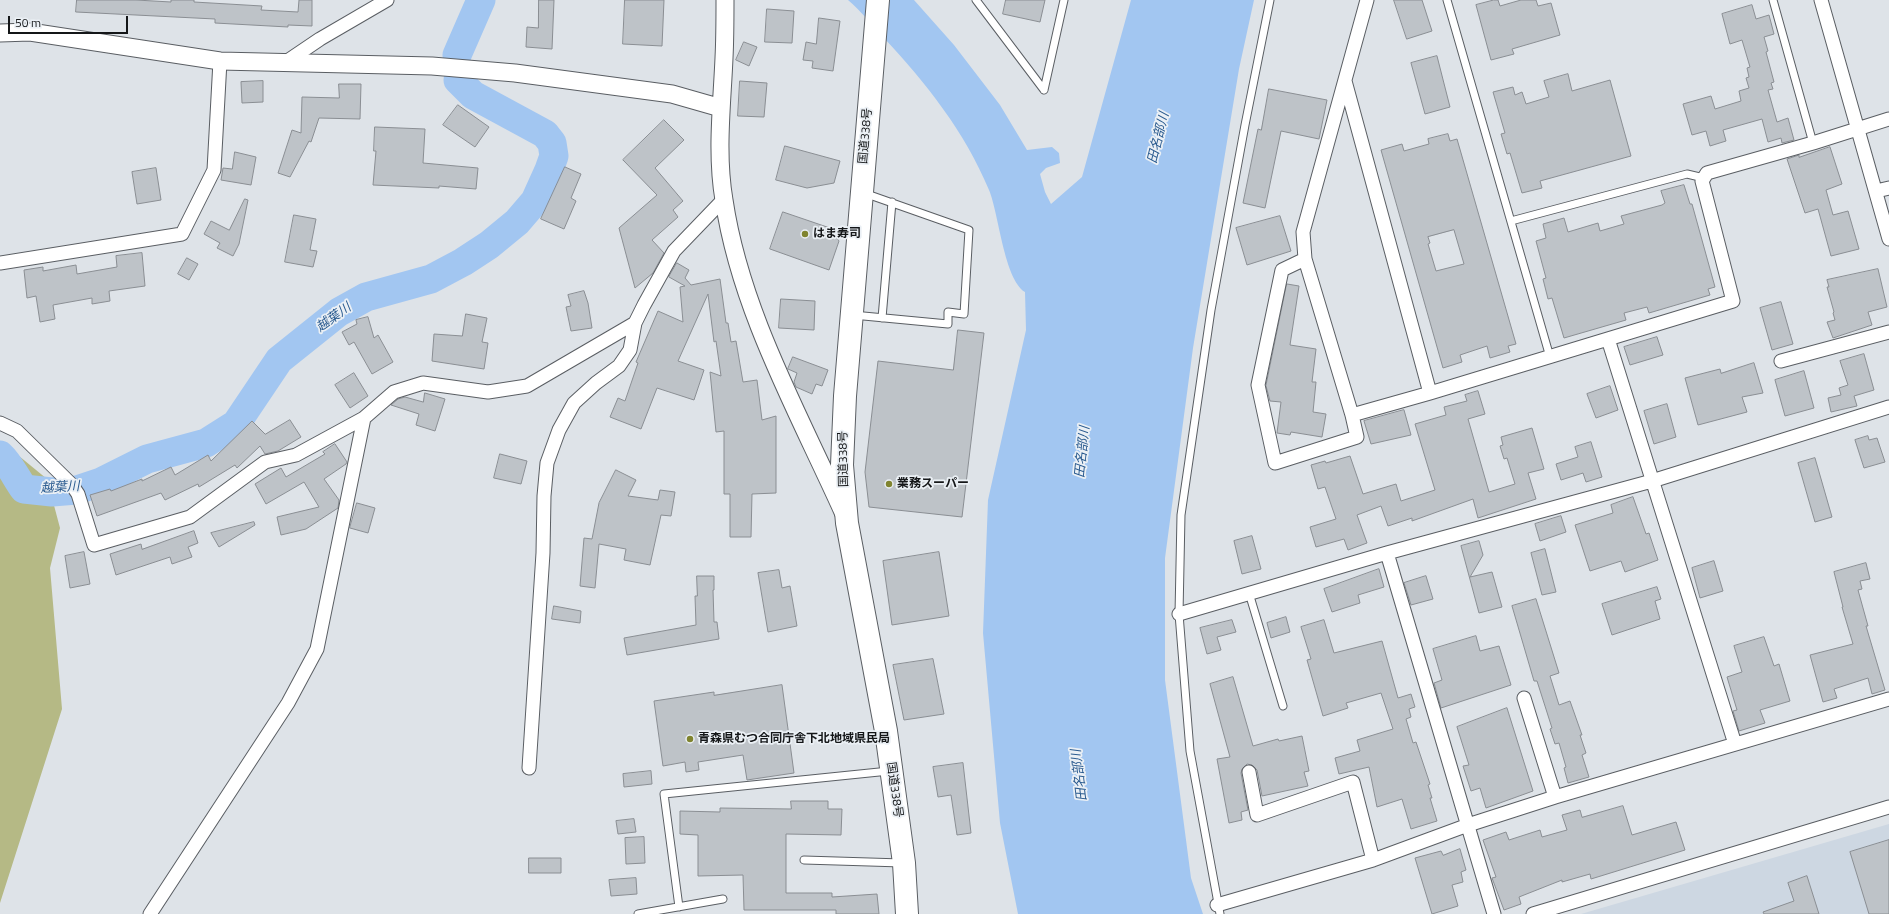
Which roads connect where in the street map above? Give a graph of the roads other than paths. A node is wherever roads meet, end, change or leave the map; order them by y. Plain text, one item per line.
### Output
1 (387, 0) edge
2 (725, 0) edge
3 (878, 0) edge
4 (976, 0) edge
5 (1064, 0) edge
6 (1270, 0) edge
7 (1367, 0) edge
8 (1447, 0) edge
9 (1773, 0) edge
10 (1821, 0) edge
11 (0, 33) edge
12 (220, 61) junction
13 (286, 62) junction
14 (1345, 81) junction
15 (720, 108) junction
16 (1889, 119) edge
17 (1858, 128) junction
18 (1813, 143) junction
19 (1704, 178) junction
20 (1889, 188) edge
21 (1876, 191) junction
22 (861, 192) junction
23 (724, 199) junction
24 (892, 202) junction
25 (1511, 221) junction
26 (1889, 238) edge
27 (1305, 259) junction
28 (0, 263) edge
29 (851, 315) junction
30 (882, 318) junction
31 (635, 323) junction
32 (1889, 332) edge
33 (1608, 339) junction
34 (1550, 357) junction
35 (1781, 361) dead end
36 (1430, 393) junction
37 (1889, 407) edge
38 (1352, 415) junction
39 (364, 418) junction
40 (0, 423) edge
41 (1652, 481) junction
42 (847, 523) junction
43 (1387, 553) junction
44 (1249, 593) junction
45 (1179, 614) junction
46 (1524, 698) dead end
47 (1889, 699) edge
48 (1284, 706) dead end
49 (1735, 744) junction
50 (530, 768) dead end
51 (892, 771) junction
52 (1249, 772) dead end
53 (1555, 797) junction
54 (1889, 807) edge
55 (1468, 825) junction
56 (804, 860) dead end
57 (1373, 860) junction
58 (904, 863) junction
59 (723, 899) dead end
60 (679, 907) junction
61 (1219, 910) edge
62 (150, 914) edge
63 (638, 914) edge
64 (907, 914) edge
65 (1494, 914) edge
66 (1533, 914) edge

1 - 13 street
2 - 15 street
3 - 22 highway, 国道338号
4 - 5 lane
6 - 45 lane
7 - 14 street
8 - 25 lane
9 - 18 lane
10 - 17 street
11 - 12 street
12 - 13 street
12 - 28 street
13 - 15 street
14 - 27 street
14 - 36 street
15 - 23 street
16 - 17 street
17 - 18 street
17 - 21 street
18 - 19 street
19 - 25 lane
19 - 33 street
20 - 21 street
21 - 26 street
22 - 24 lane
22 - 29 highway, 国道338号
23 - 31 street
23 - 42 street
24 - 30 lane
24 - 30 lane
25 - 34 lane
27 - 38 street
27 - 38 street
29 - 30 lane
29 - 42 highway, 国道338号
31 - 39 street
31 - 50 street
32 - 35 street
33 - 34 street
33 - 41 street
34 - 36 street
36 - 38 street
37 - 41 street
39 - 40 street
39 - 62 street
41 - 43 street
41 - 49 street
42 - 51 highway, 国道338号
43 - 44 street
43 - 55 street
44 - 45 street
44 - 48 lane
45 - 61 lane
46 - 53 street
47 - 49 street
49 - 53 street
51 - 58 highway, 国道338号
51 - 60 lane
52 - 57 street
53 - 55 street
54 - 66 street
55 - 57 street
55 - 65 street
56 - 58 lane
57 - 61 street
58 - 64 highway, 国道338号
59 - 60 lane
60 - 63 lane

